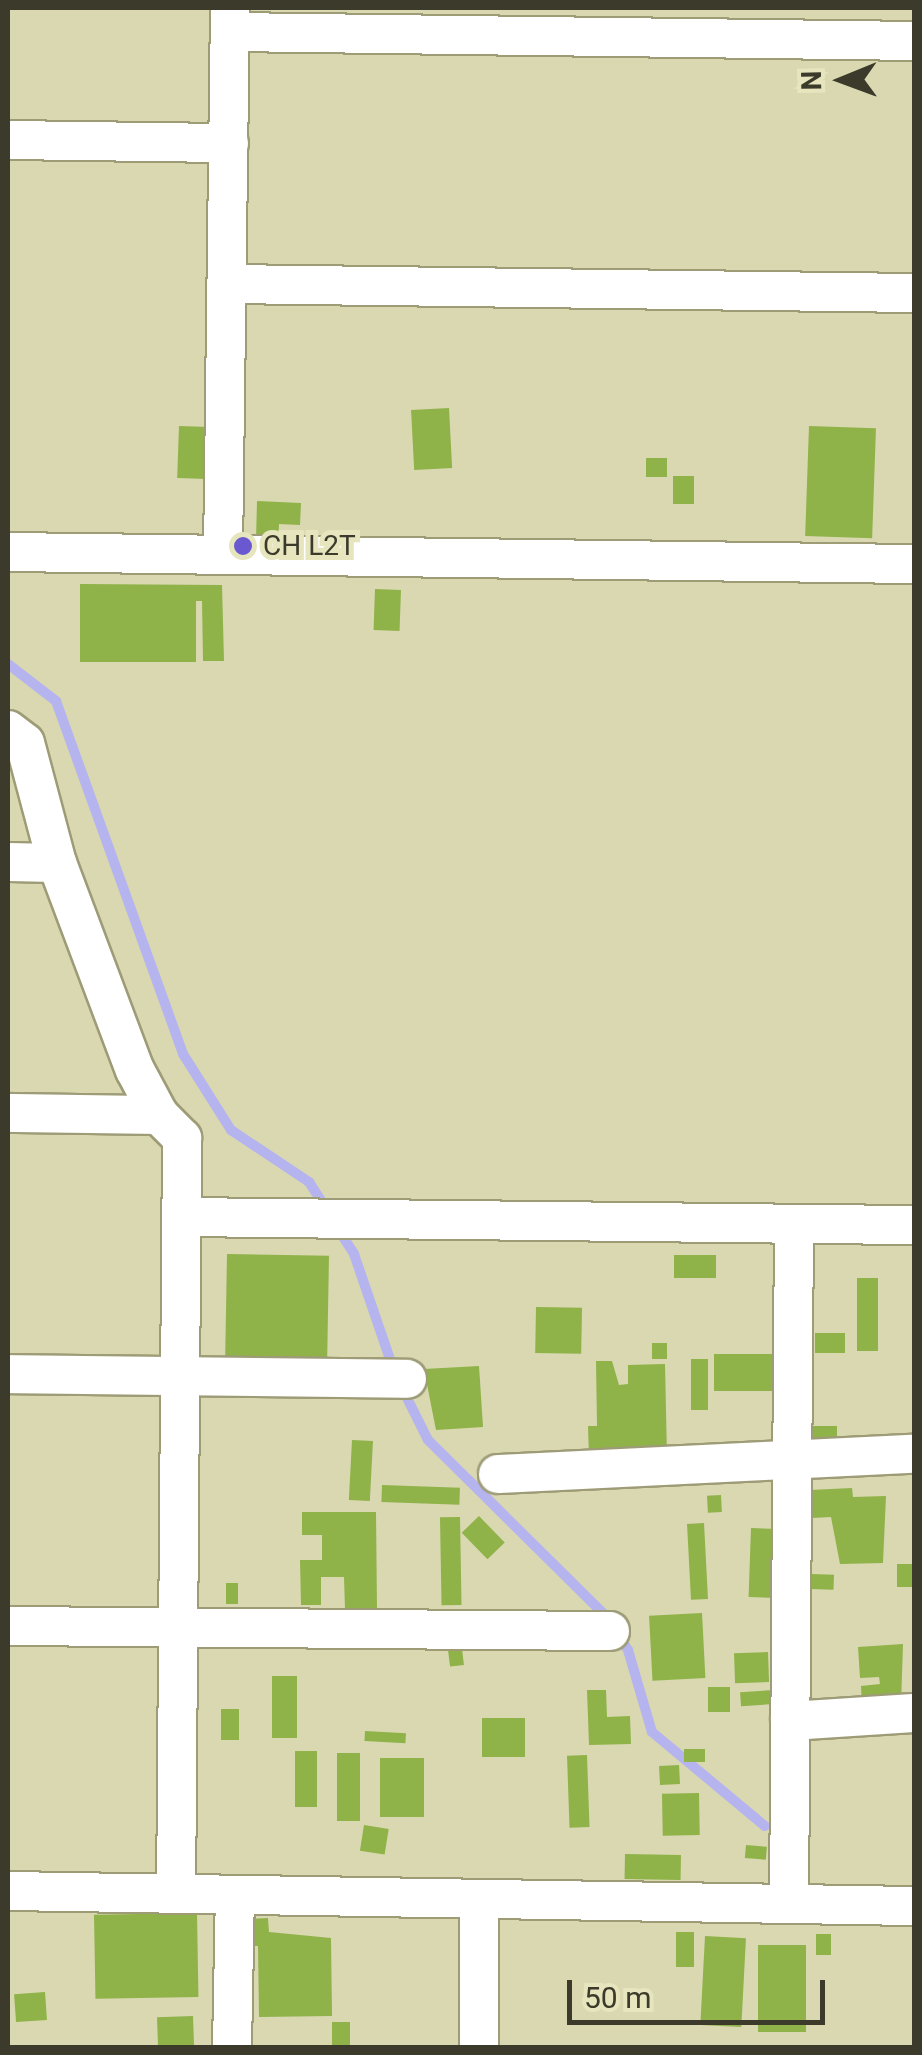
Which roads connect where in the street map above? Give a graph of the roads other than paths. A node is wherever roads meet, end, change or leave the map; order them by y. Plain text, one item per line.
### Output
1 (230, 20) edge
2 (914, 41) edge
3 (8, 140) edge
4 (229, 143) junction
5 (227, 284) junction
6 (914, 293) edge
7 (8, 552) edge
8 (223, 555) junction
9 (914, 564) edge
10 (8, 730) edge
11 (8, 862) edge
12 (57, 863) junction
13 (8, 1113) edge
14 (160, 1115) junction
15 (180, 1216) junction
16 (794, 1224) junction
17 (914, 1225) edge
18 (8, 1374) edge
19 (180, 1376) junction
20 (408, 1379) dead end
21 (914, 1454) edge
22 (793, 1460) junction
23 (498, 1474) dead end
24 (8, 1626) edge
25 (178, 1628) junction
26 (610, 1630) dead end
27 (914, 1713) edge
28 (790, 1720) junction
29 (8, 1892) edge
30 (176, 1894) junction
31 (235, 1895) junction
32 (479, 1900) junction
33 (788, 1904) junction
34 (914, 1906) edge
35 (232, 2048) edge
36 (479, 2048) edge

1 - 2 street
1 - 4 street
3 - 4 street
4 - 5 street
5 - 6 street
5 - 8 street
7 - 8 street
8 - 9 street
10 - 12 street
11 - 12 street
12 - 14 street
13 - 14 street
14 - 15 street
15 - 16 street
15 - 19 street
16 - 17 street
16 - 22 street
18 - 19 street
19 - 20 street
19 - 25 street
21 - 22 street
22 - 23 street
22 - 28 street
24 - 25 street
25 - 26 street
25 - 30 street
27 - 28 street
28 - 33 street
29 - 30 street
30 - 31 street
31 - 32 street
31 - 35 street
32 - 33 street
32 - 36 street
33 - 34 street

